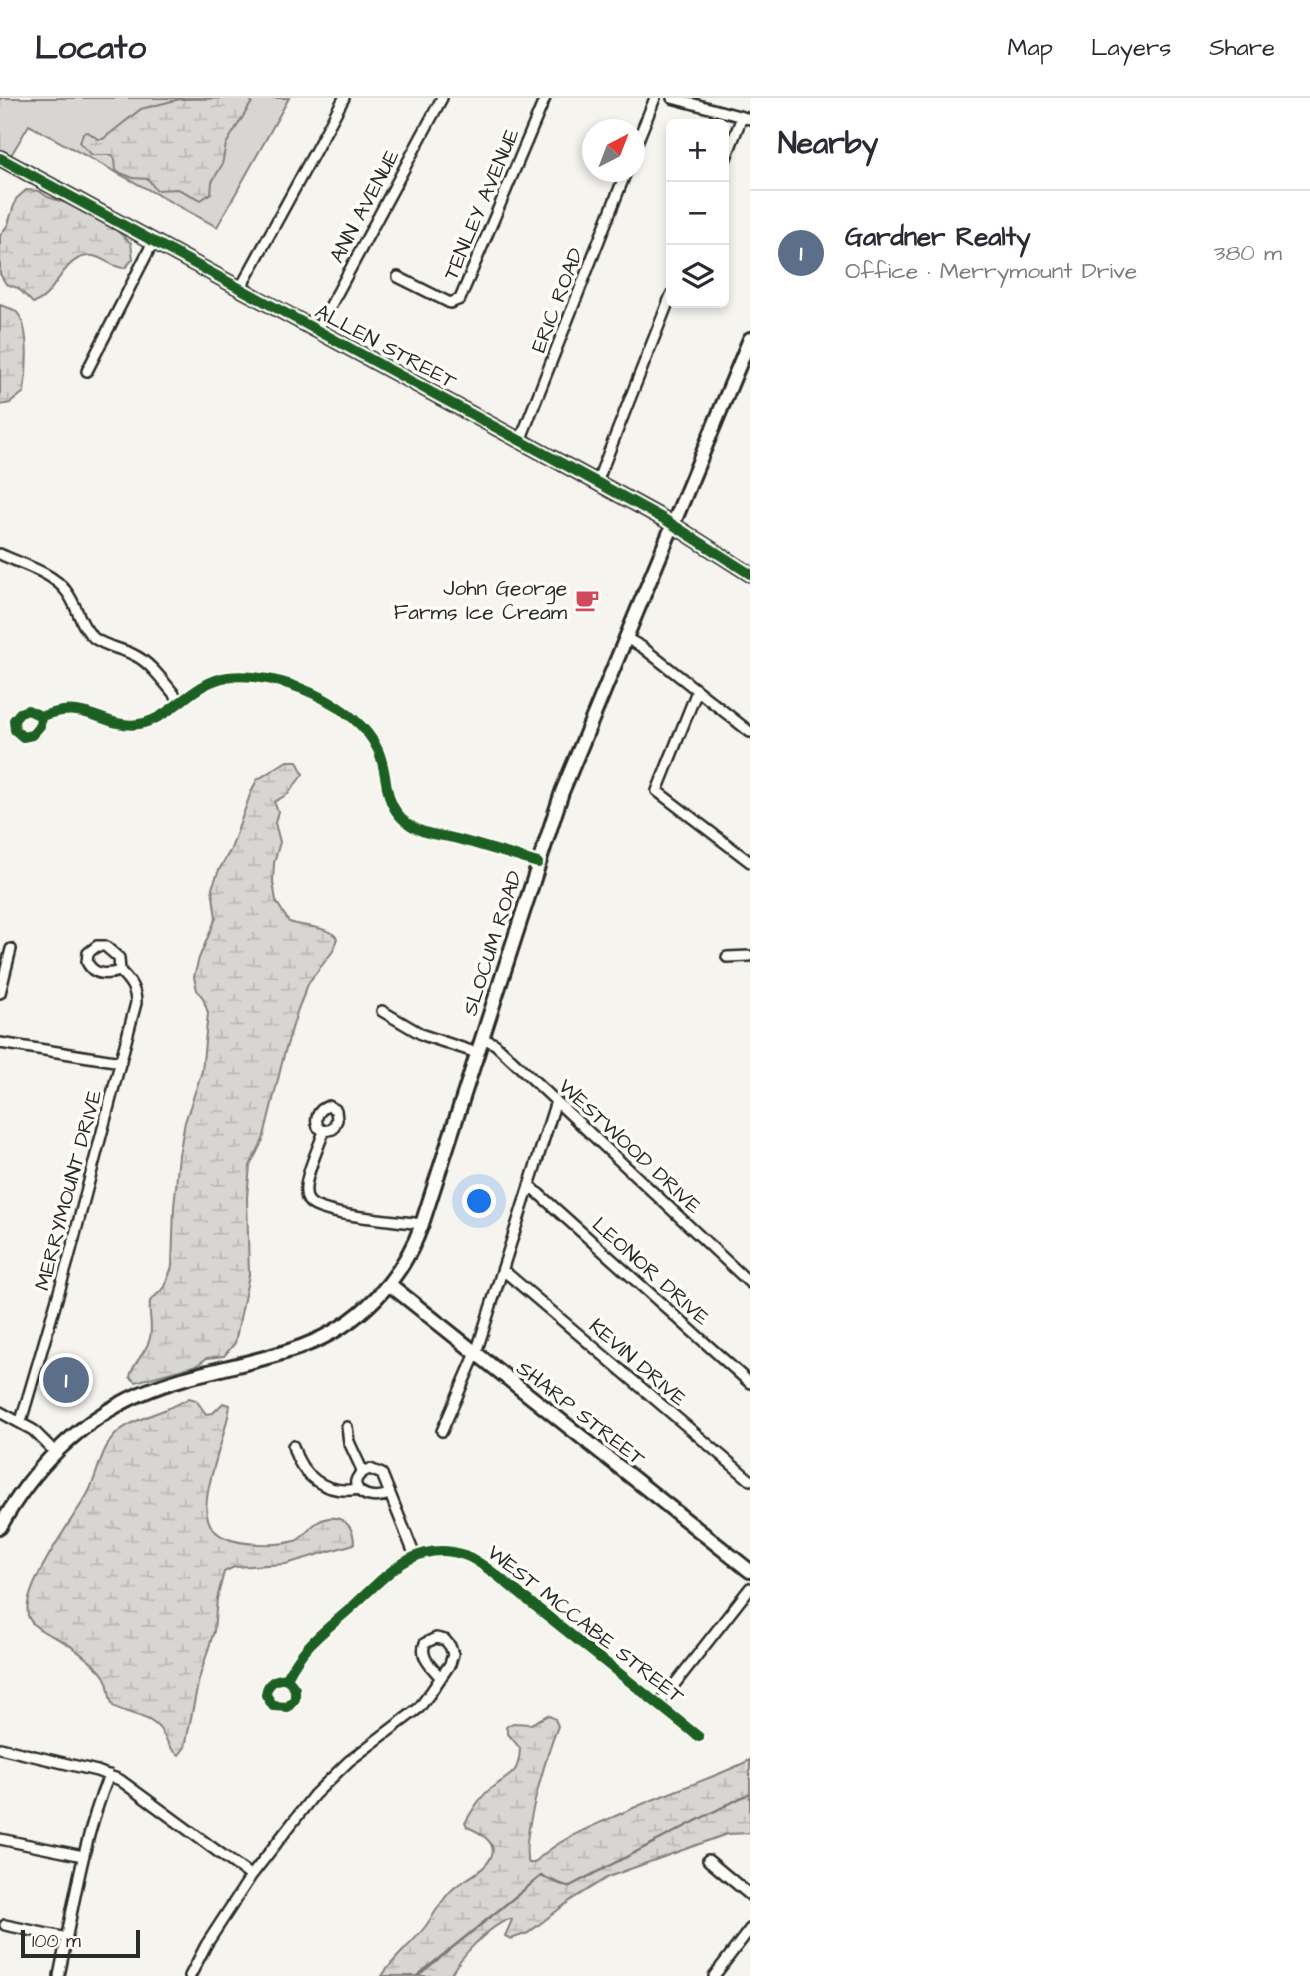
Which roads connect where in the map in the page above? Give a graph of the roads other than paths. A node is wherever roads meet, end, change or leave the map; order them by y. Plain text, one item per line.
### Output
1 (345, 98) edge
2 (442, 98) edge
3 (545, 98) edge
4 (655, 98) edge
5 (672, 98) edge
6 (746, 118) edge
7 (645, 124) edge
8 (729, 153) edge
9 (0, 158) edge
10 (622, 182) edge
11 (153, 242) junction
12 (398, 277) dead end
13 (240, 289) junction
14 (666, 308) edge
15 (317, 331) junction
16 (750, 339) edge
17 (87, 371) dead end
18 (520, 441) junction
19 (597, 482) junction
20 (673, 525) junction
21 (0, 555) edge
22 (750, 574) edge
23 (626, 638) junction
24 (697, 691) junction
25 (180, 701) junction
26 (41, 716) dead end
27 (750, 732) edge
28 (750, 862) edge
29 (538, 863) junction
30 (11, 949) dead end
31 (750, 956) edge
32 (727, 957) dead end
33 (120, 971) dead end
34 (0, 993) edge
35 (382, 1011) dead end
36 (482, 1038) junction
37 (0, 1043) edge
38 (477, 1053) junction
39 (121, 1062) junction
40 (556, 1101) junction
41 (324, 1131) dead end
42 (528, 1185) junction
43 (422, 1224) junction
44 (503, 1270) junction
45 (750, 1283) edge
46 (389, 1284) junction
47 (475, 1353) junction
48 (750, 1384) edge
49 (0, 1412) edge
50 (21, 1421) junction
51 (347, 1427) dead end
52 (442, 1431) dead end
53 (293, 1446) dead end
54 (55, 1452) junction
55 (363, 1472) junction
56 (750, 1480) edge
57 (358, 1489) junction
58 (389, 1494) junction
59 (0, 1527) edge
60 (415, 1556) junction
61 (750, 1571) edge
62 (750, 1588) edge
63 (440, 1677) dead end
64 (287, 1678) dead end
65 (659, 1704) junction
66 (699, 1737) dead end
67 (0, 1748) edge
68 (109, 1775) junction
69 (0, 1839) edge
70 (83, 1856) junction
71 (708, 1860) dead end
72 (251, 1876) junction
73 (750, 1895) edge
74 (5, 1925) dead end
75 (750, 1929) edge
76 (67, 1938) junction
77 (59, 1976) edge
78 (190, 1976) edge
79 (714, 1976) edge

1 - 13 street
2 - 15 street, ANN AVENUE
3 - 12 street, TENLEY AVENUE
4 - 7 street
5 - 6 street
6 - 8 street
9 - 11 main road, ALLEN STREET
10 - 18 street, ERIC ROAD
11 - 13 main road, ALLEN STREET
11 - 17 street
13 - 15 main road, ALLEN STREET
14 - 19 street
15 - 18 main road, ALLEN STREET
16 - 20 main road, SLOCUM ROAD
18 - 19 main road, ALLEN STREET
19 - 20 main road, ALLEN STREET
20 - 22 main road, ALLEN STREET
20 - 23 main road, SLOCUM ROAD
21 - 25 street
23 - 24 street
23 - 29 main road, SLOCUM ROAD
24 - 27 street
24 - 28 street
25 - 26 street
25 - 29 street
29 - 36 main road, SLOCUM ROAD
30 - 34 street
31 - 32 street
33 - 39 street, MERRYMOUNT DRIVE
35 - 38 street
36 - 38 main road, SLOCUM ROAD
36 - 40 street, WESTWOOD DRIVE
37 - 39 street
38 - 43 main road, SLOCUM ROAD
39 - 50 street, MERRYMOUNT DRIVE
40 - 42 street
40 - 45 street, WESTWOOD DRIVE
41 - 43 street
42 - 44 street
42 - 48 street, LEONOR DRIVE
43 - 46 main road, SLOCUM ROAD
44 - 47 street
44 - 56 street, KEVIN DRIVE
46 - 47 main road, SHARP STREET
46 - 54 main road, SLOCUM ROAD
47 - 52 street
47 - 61 main road, SHARP STREET
49 - 50 street
50 - 54 street
51 - 55 street
53 - 57 street
54 - 59 main road, SLOCUM ROAD
55 - 57 street
55 - 58 street
57 - 58 street
58 - 60 street
60 - 64 street, WEST MCCABE STREET
60 - 65 street, WEST MCCABE STREET
62 - 65 street
63 - 72 street
65 - 66 street, WEST MCCABE STREET
67 - 68 street
68 - 70 street
68 - 72 street
69 - 70 street
70 - 76 street
71 - 73 street
72 - 78 street
74 - 76 street
75 - 79 street
76 - 77 street

